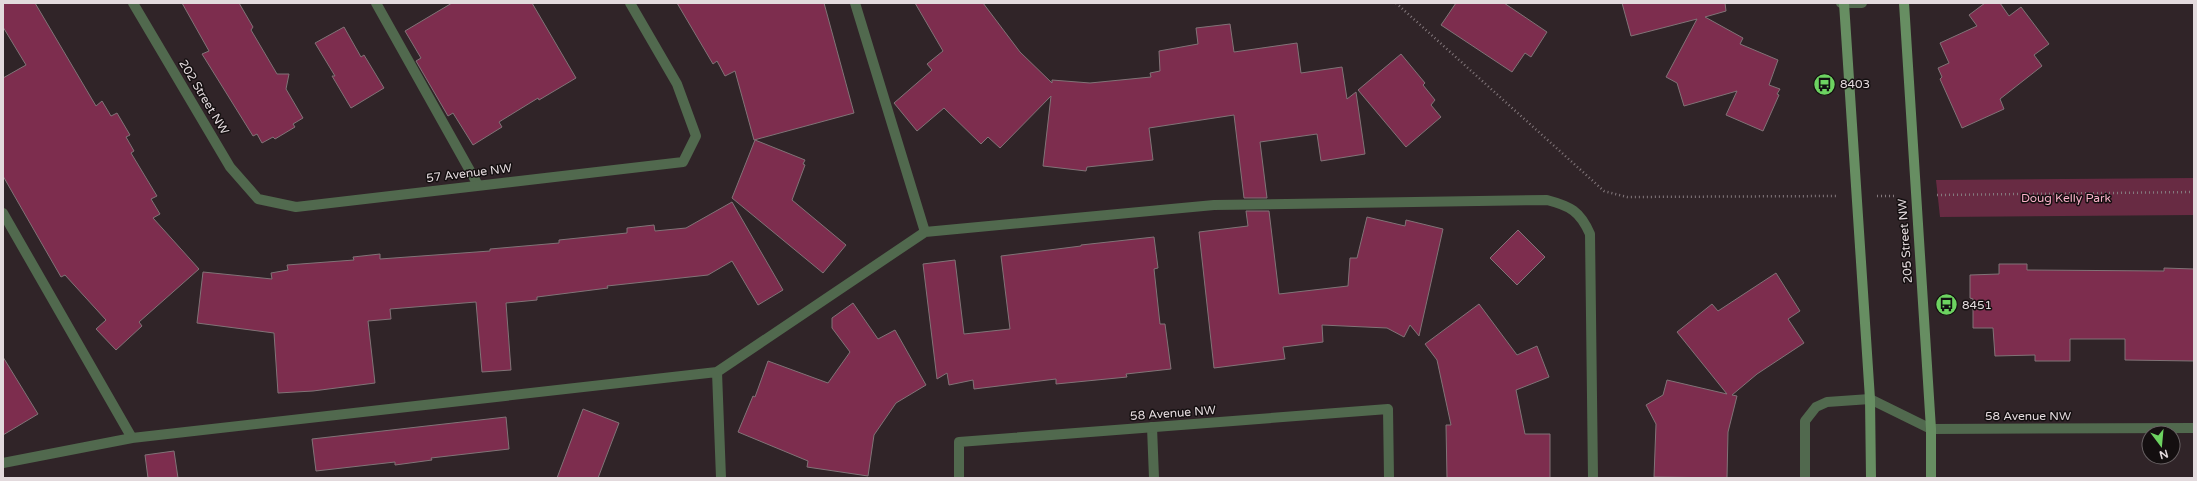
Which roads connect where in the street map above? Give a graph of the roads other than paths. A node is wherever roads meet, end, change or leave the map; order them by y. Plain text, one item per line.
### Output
1 (133, 3) edge
2 (376, 3) edge
3 (630, 3) edge
4 (855, 3) edge
5 (1843, 3) edge
6 (1862, 3) edge
7 (1904, 3) edge
8 (478, 185) junction
9 (258, 199) joint
10 (3, 213) edge
11 (925, 232) junction
12 (717, 372) junction
13 (1870, 400) junction
14 (1152, 427) junction
15 (2194, 428) edge
16 (1931, 429) junction
17 (132, 438) junction
18 (3, 463) edge
19 (721, 478) edge
20 (959, 478) edge
21 (1154, 478) edge
22 (1388, 478) edge
23 (1593, 478) edge
24 (1805, 478) edge
25 (1871, 478) edge
26 (1931, 478) edge

1 - 9 street, 202 Street NW
2 - 8 street
3 - 8 street, 57 Avenue NW
4 - 11 street
5 - 6 street
5 - 13 street
7 - 16 street, 205 Street NW
8 - 9 street, 57 Avenue NW
10 - 17 street
11 - 12 street
11 - 23 street
12 - 17 street
12 - 19 street
13 - 16 street, 58 Avenue NW
13 - 24 street
13 - 25 street
14 - 20 street, 58 Avenue NW
14 - 21 street
14 - 22 street, 58 Avenue NW
15 - 16 street, 58 Avenue NW
16 - 26 street, 205 Street NW
17 - 18 street

